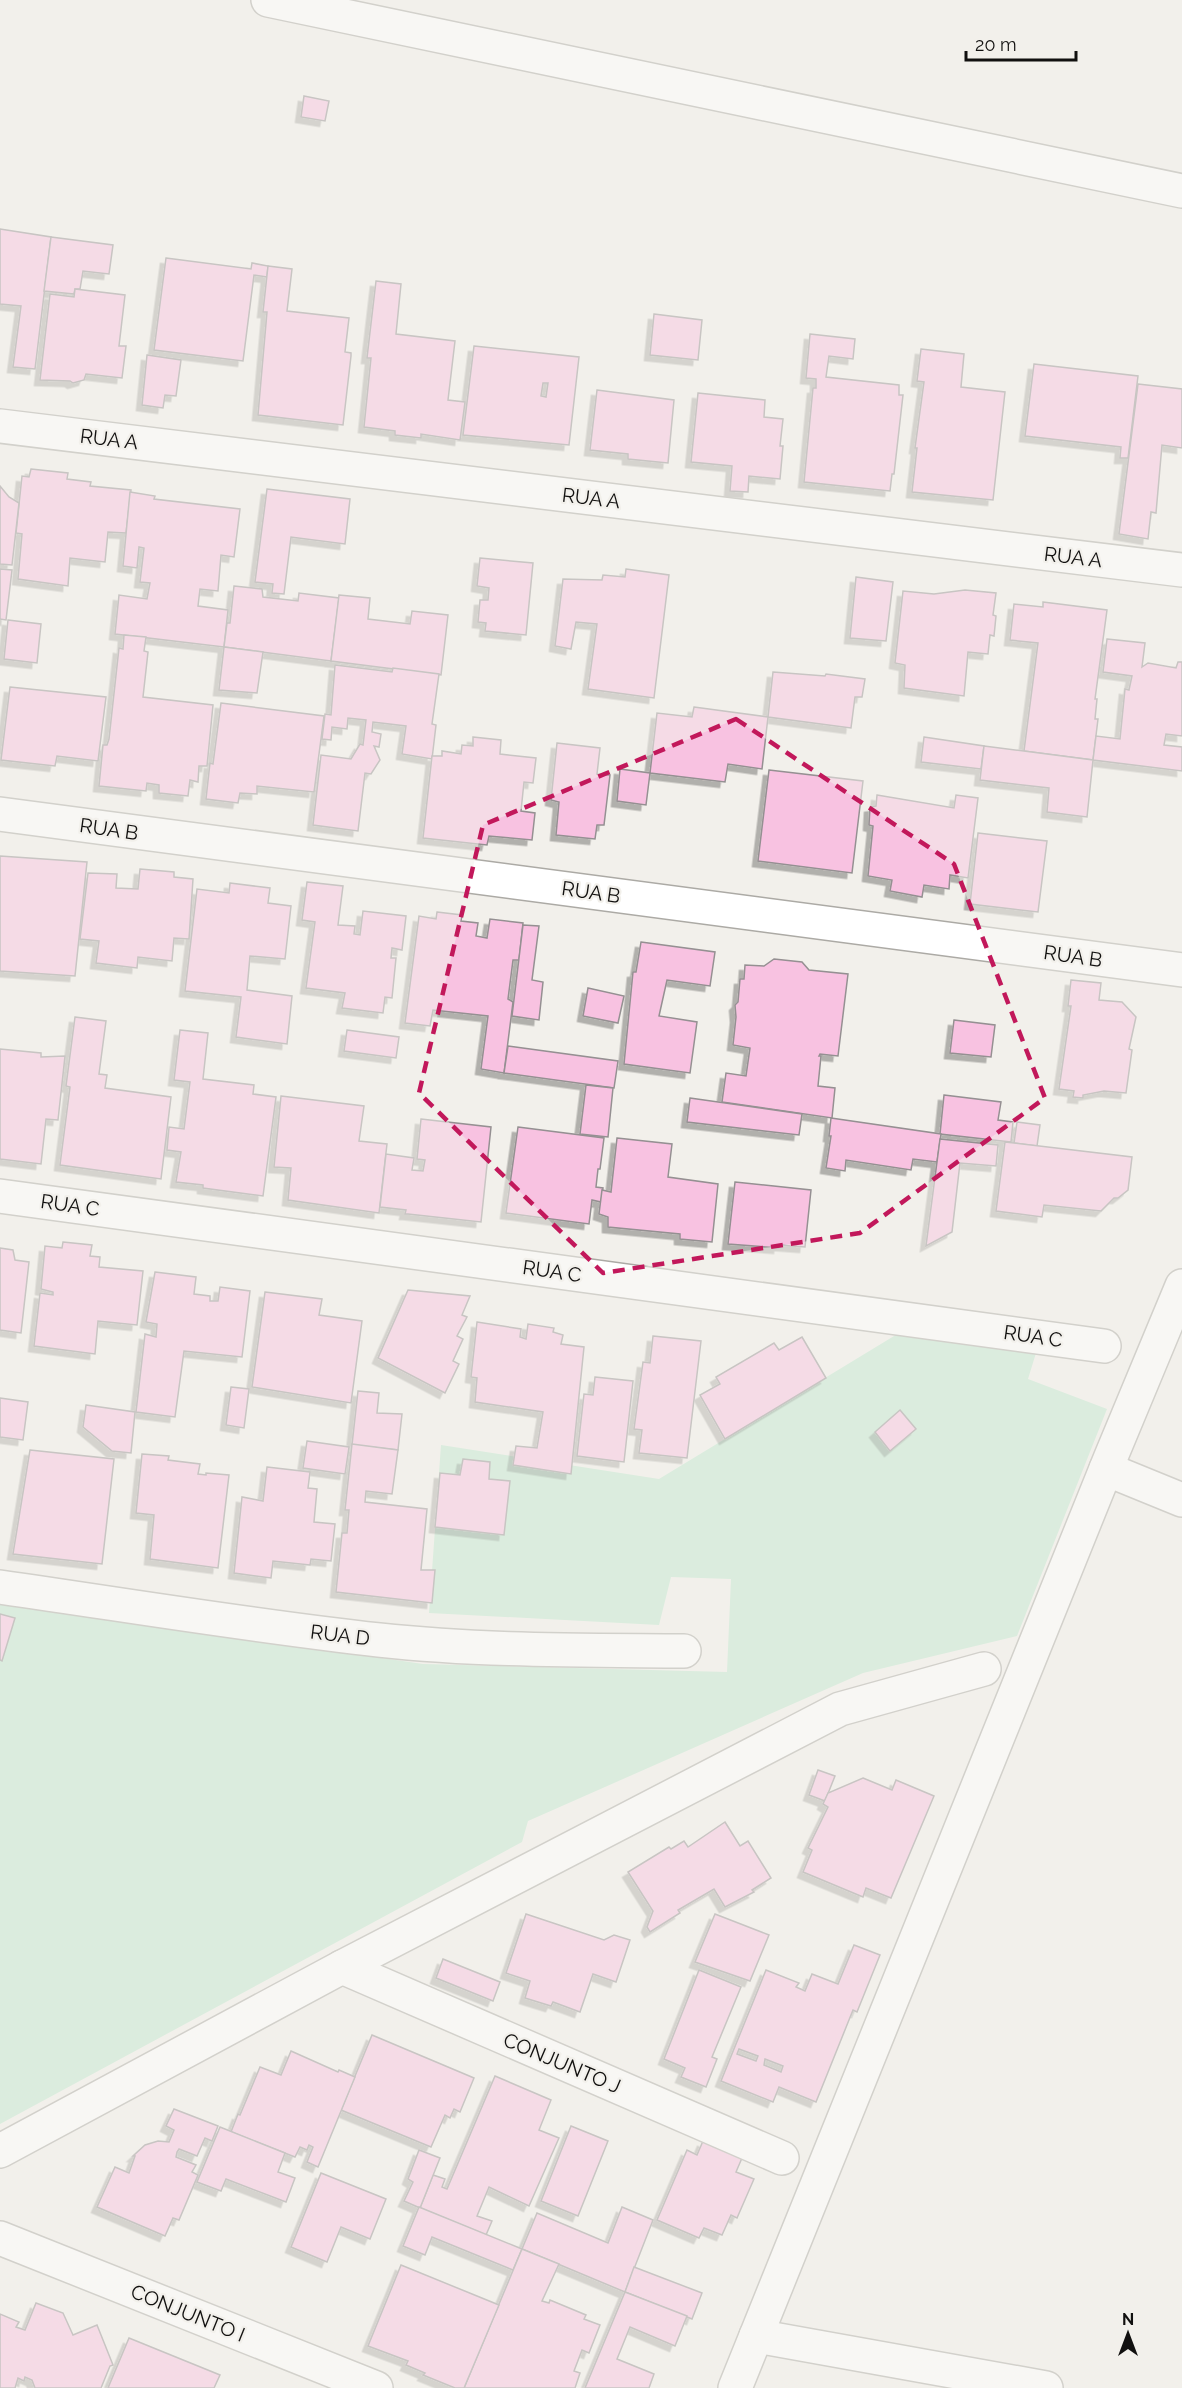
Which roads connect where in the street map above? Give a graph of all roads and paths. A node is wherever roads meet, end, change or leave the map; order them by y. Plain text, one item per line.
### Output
1 (268, 0) edge
2 (1182, 191) edge
3 (0, 426) edge
4 (1182, 570) edge
5 (0, 814) edge
6 (1182, 970) edge
7 (0, 1196) edge
8 (1182, 1286) edge
9 (1104, 1346) dead end
10 (1106, 1469) junction
11 (1182, 1500) edge
12 (0, 1587) edge
13 (684, 1651) dead end
14 (984, 1669) dead end
15 (342, 1967) junction
16 (0, 2151) edge
17 (782, 2158) dead end
18 (0, 2238) edge
19 (756, 2336) junction
20 (376, 2388) edge
21 (735, 2388) edge
22 (1046, 2388) edge

1 - 2 street
3 - 4 street, RUA A
5 - 6 street, RUA B
7 - 9 street, RUA C
8 - 10 street
10 - 11 street
10 - 19 street
12 - 13 street, RUA D
14 - 15 street
15 - 16 street
15 - 17 street, CONJUNTO J
18 - 20 street, CONJUNTO I
19 - 21 street
19 - 22 street

